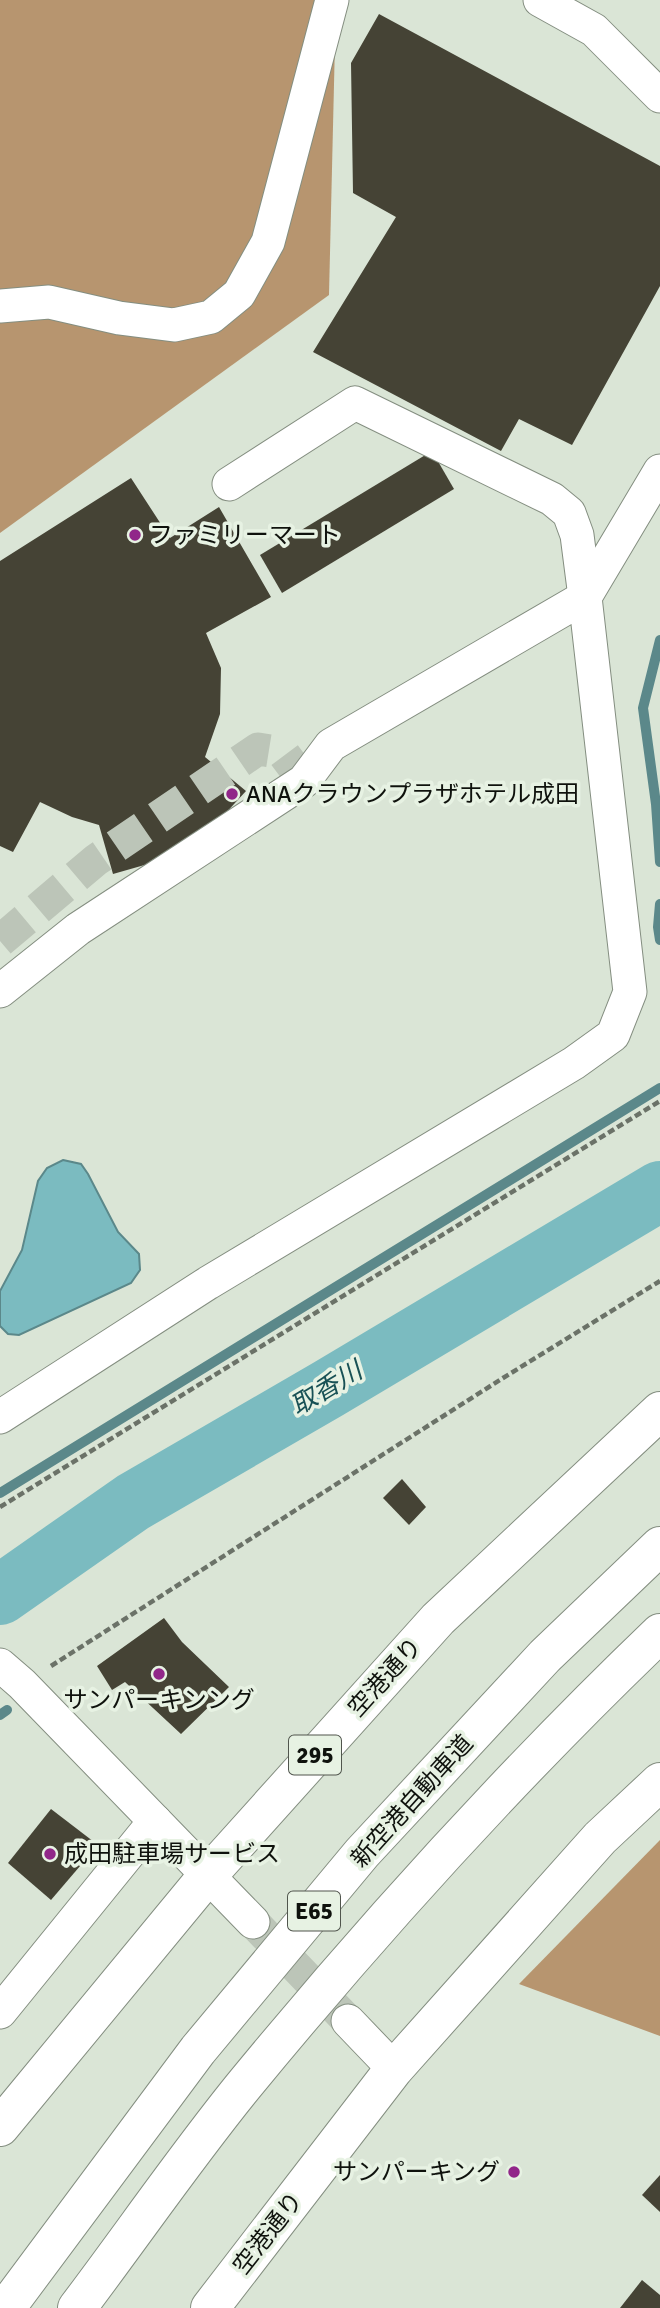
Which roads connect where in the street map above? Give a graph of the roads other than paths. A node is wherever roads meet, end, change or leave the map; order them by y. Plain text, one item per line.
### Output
1 (332, 0) edge
2 (540, 0) edge
3 (660, 96) edge
4 (0, 306) edge
5 (660, 471) edge
6 (229, 484) dead end
7 (585, 597) junction
8 (0, 991) edge
9 (660, 1411) edge
10 (0, 1416) edge
11 (660, 1546) edge
12 (660, 1633) edge
13 (8, 1681) edge
14 (660, 1782) edge
15 (155, 1821) junction
16 (208, 1875) junction
17 (253, 1922) tunnel mouth
18 (0, 2012) edge
19 (348, 2021) tunnel mouth
20 (394, 2069) junction
21 (0, 2127) edge
22 (6, 2308) edge
23 (77, 2308) edge
24 (210, 2308) edge

1 - 4 street
2 - 3 street
5 - 7 street
6 - 7 street
7 - 8 street
7 - 10 street
9 - 16 highway, 空港通り / 295
11 - 22 highway, 新空港自動車道 / E65
12 - 23 highway, E65
13 - 15 street
14 - 20 highway, 空港通り
15 - 16 street
15 - 18 street
16 - 17 street
16 - 21 highway, 空港通り / 295
19 - 20 street
20 - 24 highway, 空港通り

